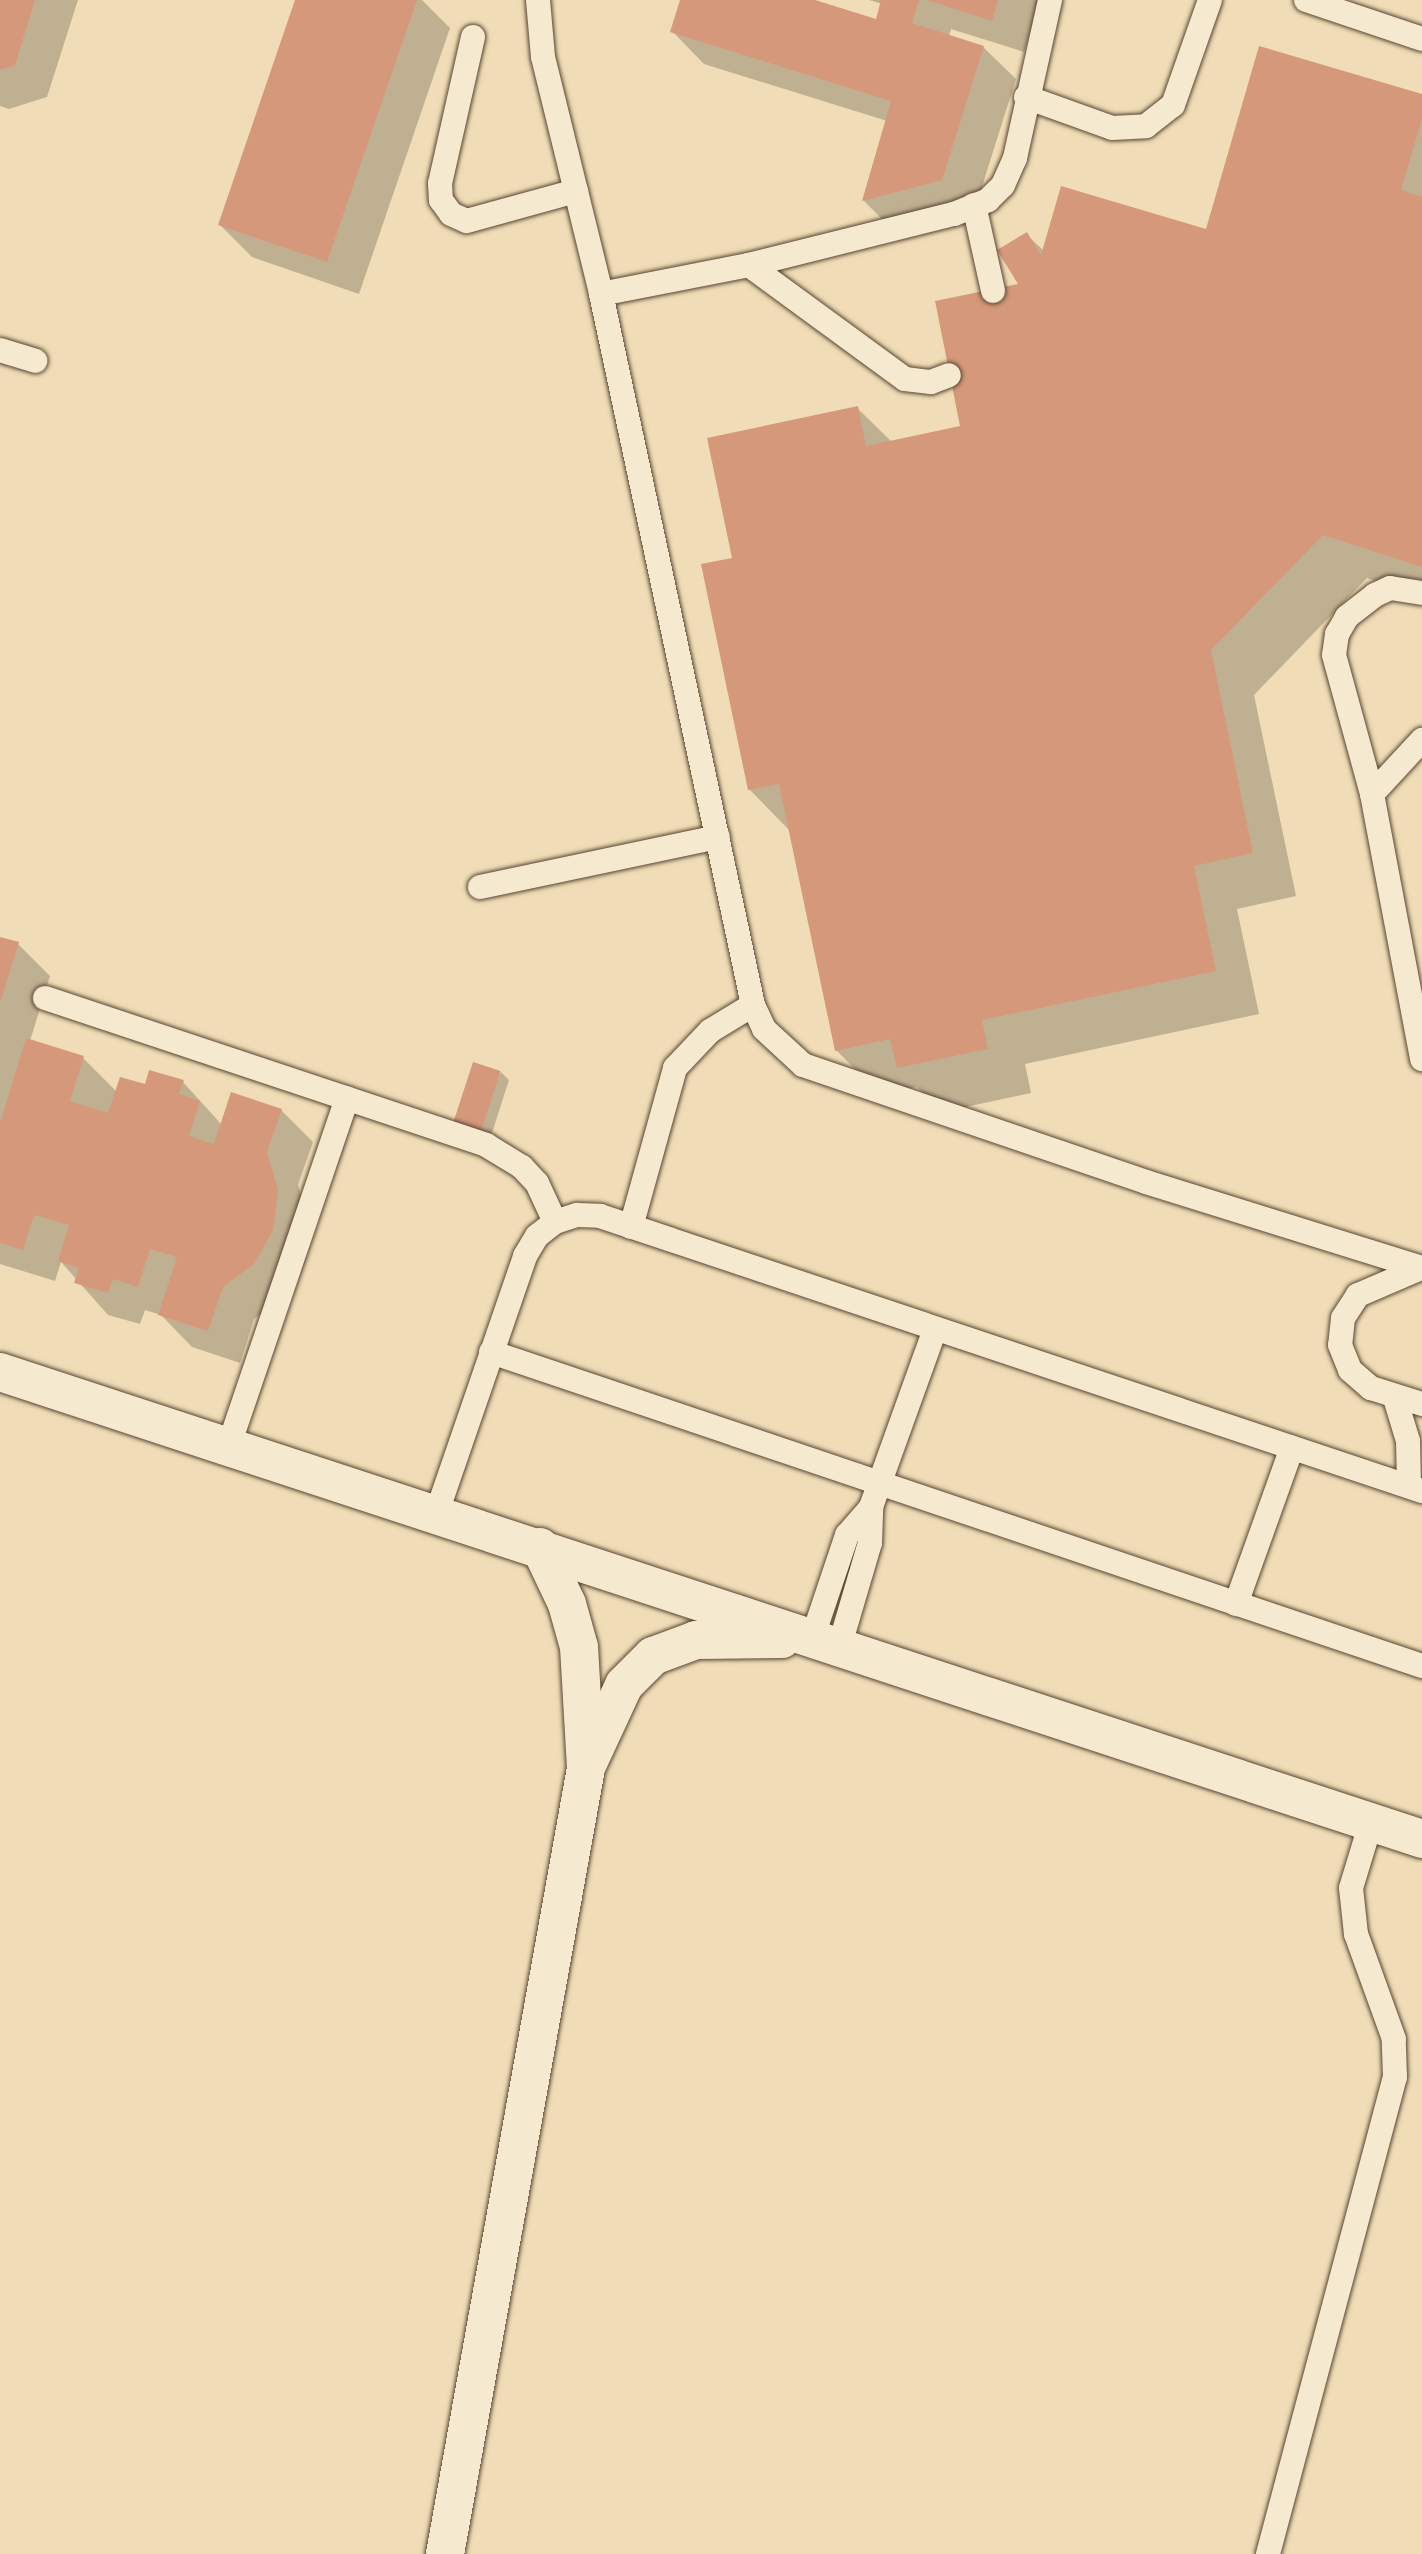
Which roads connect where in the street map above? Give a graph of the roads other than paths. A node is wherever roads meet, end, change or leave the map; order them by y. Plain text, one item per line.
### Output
1 (538, 0) edge
2 (1050, 0) edge
3 (1210, 0) edge
4 (1306, 0) edge
5 (472, 37) dead end
6 (1422, 39) edge
7 (1026, 97) junction
8 (576, 191) junction
9 (974, 205) junction
10 (748, 265) junction
11 (993, 291) dead end
12 (601, 295) junction
13 (0, 350) edge
14 (35, 360) dead end
15 (949, 375) dead end
16 (1422, 593) edge
17 (1422, 740) edge
18 (1372, 793) junction
19 (718, 837) junction
20 (480, 887) dead end
21 (45, 998) dead end
22 (753, 1005) junction
23 (1422, 1059) edge
24 (347, 1099) junction
25 (555, 1222) junction
26 (631, 1227) junction
27 (1422, 1268) edge
28 (935, 1329) junction
29 (491, 1352) junction
30 (0, 1372) edge
31 (1395, 1398) junction
32 (1422, 1404) edge
33 (229, 1445) junction
34 (1292, 1448) junction
35 (880, 1483) junction
36 (1415, 1489) edge
37 (436, 1512) junction
38 (540, 1547) junction
39 (1236, 1604) junction
40 (825, 1643) junction
41 (1422, 1666) edge
42 (586, 1768) junction
43 (1371, 1822) junction
44 (1422, 1839) edge
45 (445, 2554) edge
46 (1268, 2554) edge

1 - 8 lane
2 - 7 lane
3 - 7 lane
4 - 6 lane
5 - 8 lane
7 - 9 lane
8 - 12 lane
9 - 10 lane
9 - 11 lane
10 - 12 lane
10 - 15 lane
12 - 19 lane
13 - 14 lane
16 - 18 lane
17 - 18 lane
18 - 23 lane
19 - 20 lane
19 - 22 lane
21 - 24 lane
22 - 26 lane
22 - 27 lane
24 - 25 lane
24 - 33 lane
25 - 26 lane
25 - 29 lane
26 - 28 lane
27 - 31 lane
28 - 34 lane
28 - 35 lane
29 - 35 lane
29 - 37 lane
30 - 33 street
31 - 32 lane
31 - 36 lane
33 - 37 street
34 - 36 lane
34 - 39 lane
35 - 39 lane
35 - 40 lane
37 - 38 street
38 - 40 street
38 - 42 street
39 - 41 lane
40 - 42 street
40 - 43 street
42 - 45 street
43 - 44 street
43 - 46 lane

